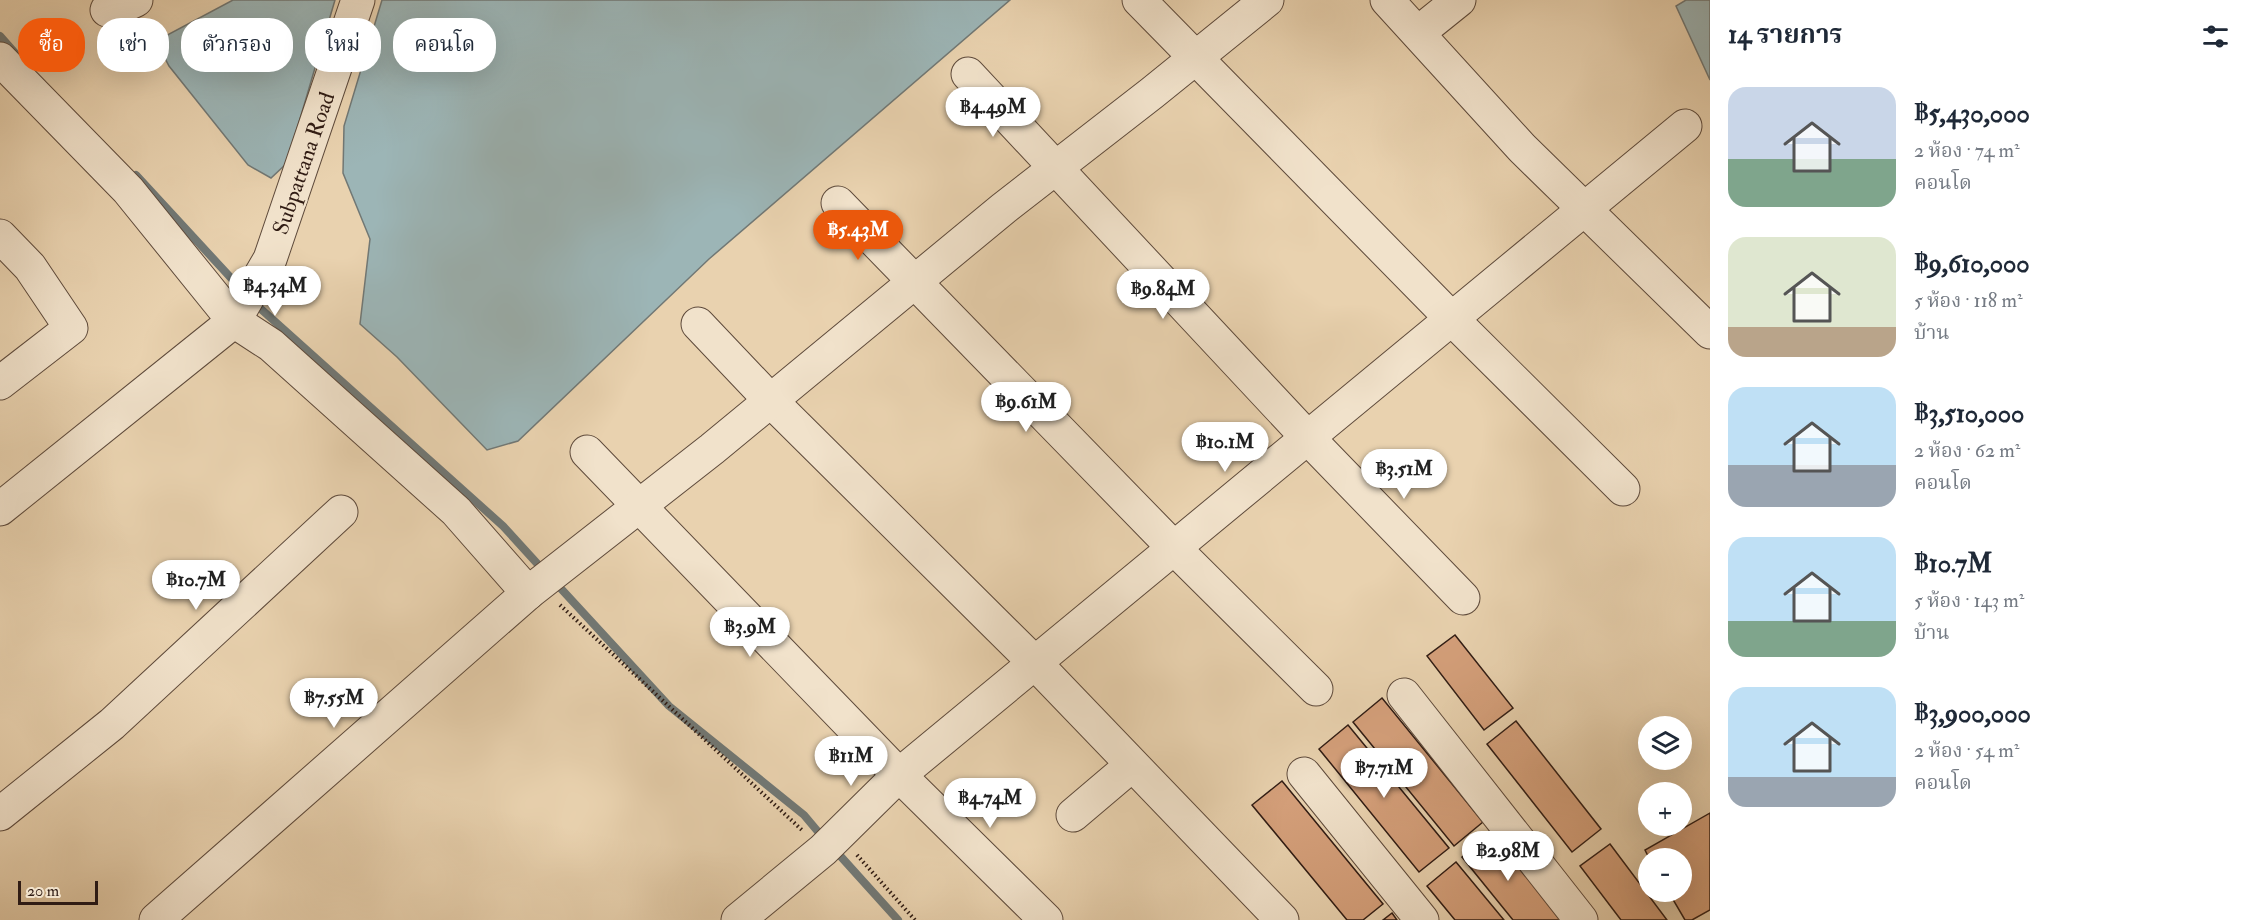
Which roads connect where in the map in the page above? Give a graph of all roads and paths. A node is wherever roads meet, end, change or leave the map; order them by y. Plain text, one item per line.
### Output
1 (358, 0) edge
2 (1139, 0) edge
3 (1266, 0) edge
4 (1387, 0) edge
5 (1459, 0) edge
6 (1418, 33) junction
7 (1195, 58) junction
8 (0, 59) edge
9 (968, 74) dead end
10 (1685, 126) dead end
11 (1056, 168) junction
12 (838, 203) dead end
13 (1584, 210) junction
14 (0, 236) edge
15 (914, 283) junction
16 (1452, 319) junction
17 (234, 321) junction
18 (698, 324) dead end
19 (1710, 332) edge
20 (0, 383) edge
21 (771, 401) junction
22 (1308, 438) junction
23 (587, 452) dead end
24 (1623, 489) dead end
25 (638, 507) junction
26 (0, 509) edge
27 (341, 512) dead end
28 (1174, 548) junction
29 (543, 583) junction
30 (1463, 598) dead end
31 (1035, 662) junction
32 (1316, 689) dead end
33 (1404, 695) dead end
34 (1132, 765) junction
35 (1304, 774) dead end
36 (899, 775) junction
37 (0, 814) edge
38 (1073, 815) dead end
39 (831, 842) junction
40 (156, 920) edge
41 (738, 920) edge
42 (915, 920) edge
43 (1046, 920) edge
44 (1282, 920) edge
45 (1422, 920) edge
46 (1581, 920) edge

1 - 17 street, Subpattana Road
2 - 7 street
3 - 7 street
4 - 6 street
5 - 6 street
6 - 13 street
7 - 11 street
7 - 16 street
8 - 17 street
9 - 11 street
10 - 13 street
11 - 15 street
11 - 22 street
12 - 15 street
13 - 16 street
13 - 19 street
14 - 20 street
15 - 21 street
15 - 28 street
16 - 22 street
16 - 24 street
17 - 26 street
17 - 29 street
18 - 21 street
21 - 25 street
21 - 31 street
22 - 28 street
22 - 30 street
23 - 25 street
25 - 29 street
25 - 36 street
27 - 37 street
28 - 31 street
28 - 32 street
29 - 39 path
29 - 40 street
31 - 34 street
31 - 36 street
33 - 46 street
34 - 38 street
34 - 44 street
35 - 45 street
36 - 39 street
36 - 43 street
39 - 41 street
39 - 42 path

